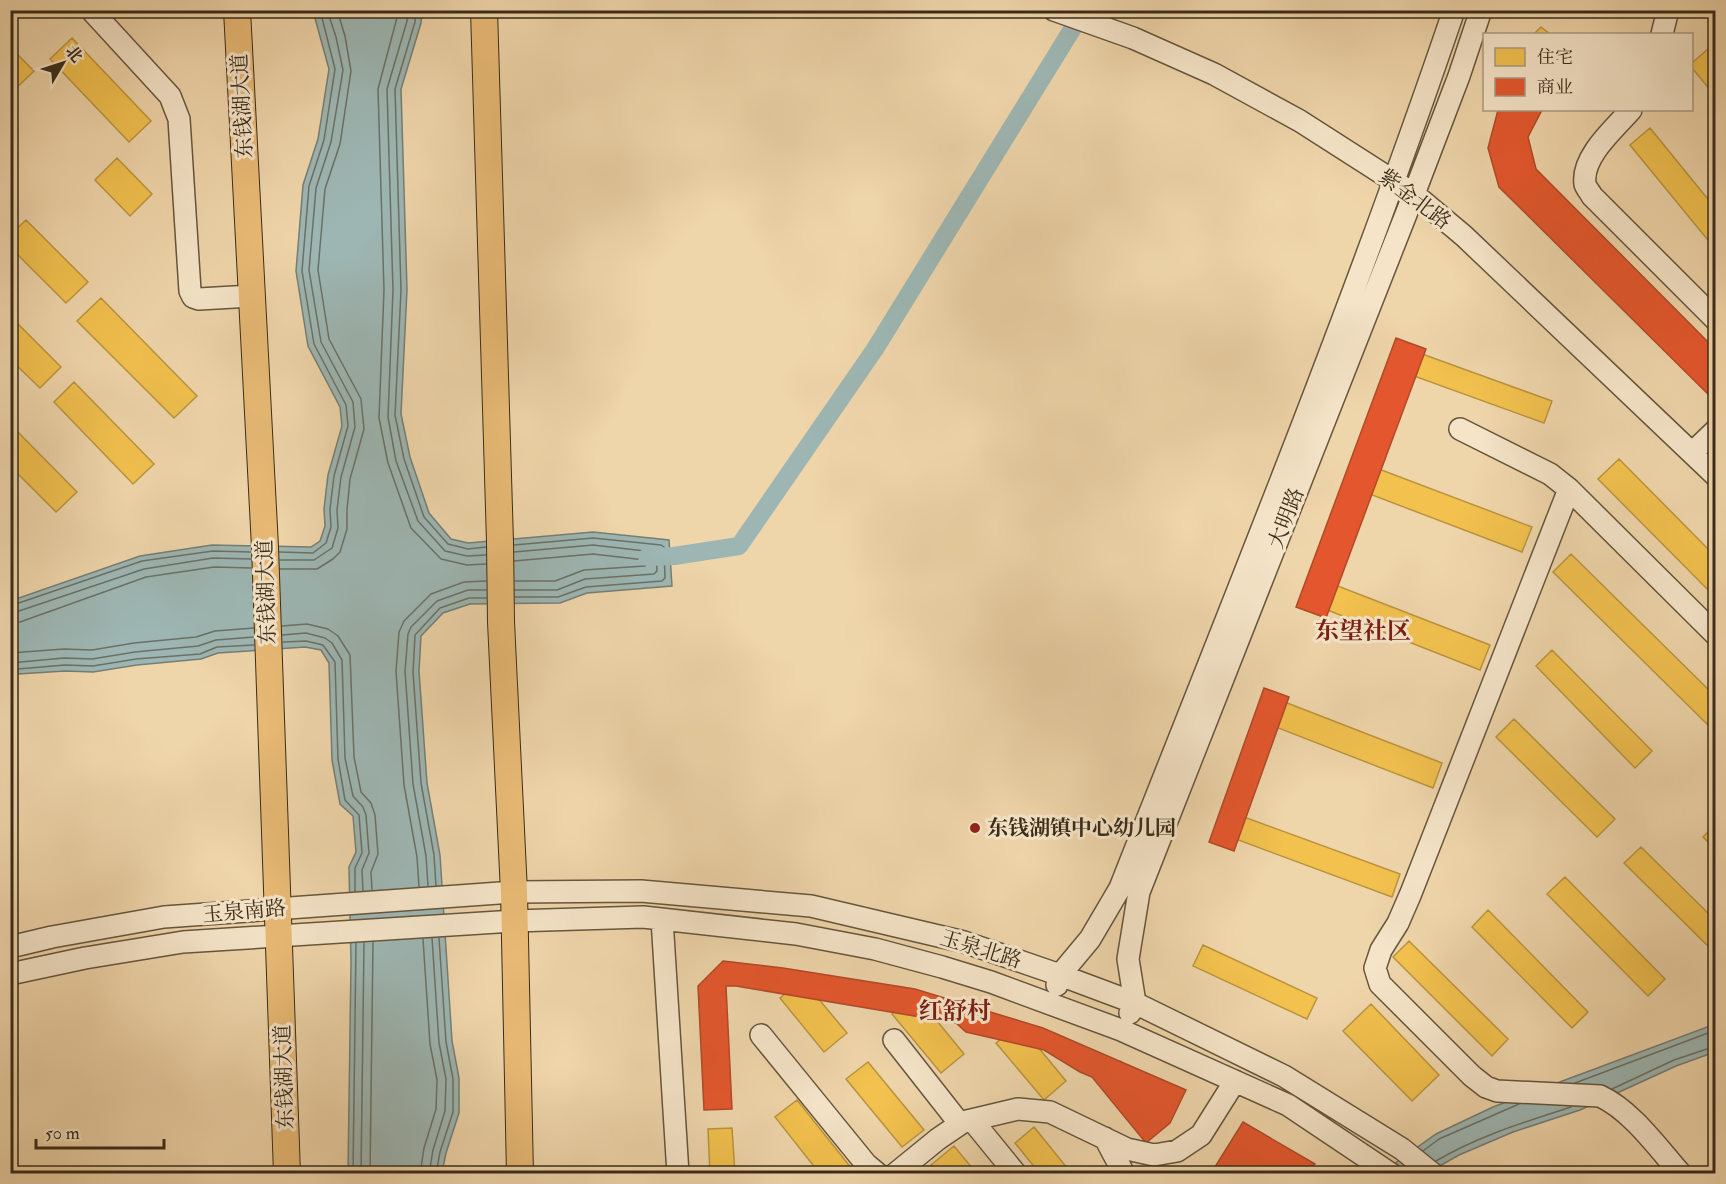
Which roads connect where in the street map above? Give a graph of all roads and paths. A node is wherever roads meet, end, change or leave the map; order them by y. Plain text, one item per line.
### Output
1 (91, 10) edge
2 (237, 10) edge
3 (484, 10) edge
4 (1054, 10) edge
5 (1454, 10) edge
6 (1481, 10) edge
7 (1668, 10) edge
8 (1662, 33) edge
9 (1630, 111) edge
10 (1394, 181) junction
11 (1414, 194) junction
12 (252, 296) junction
13 (1716, 320) edge
14 (1460, 429) dead end
15 (1716, 430) edge
16 (1692, 453) junction
17 (1716, 476) edge
18 (1569, 489) junction
19 (1716, 635) edge
20 (514, 892) junction
21 (479, 894) joint
22 (276, 909) junction
23 (662, 919) junction
24 (514, 921) junction
25 (477, 923) joint
26 (278, 936) junction
27 (10, 947) edge
28 (10, 974) edge
29 (1060, 975) junction
30 (1051, 1003) junction
31 (1135, 1003) junction
32 (1121, 1030) junction
33 (760, 1035) dead end
34 (894, 1040) dead end
35 (1235, 1081) junction
36 (966, 1122) junction
37 (1105, 1138) junction
38 (1383, 1168) edge
39 (287, 1173) edge
40 (520, 1173) edge
41 (678, 1173) edge
42 (878, 1173) edge
43 (895, 1173) edge
44 (1016, 1173) edge
45 (1124, 1173) edge
46 (1433, 1173) edge
47 (1681, 1173) edge

1 - 12 street
2 - 12 main road, 东钱湖大道
3 - 20 main road
4 - 10 street, 紫金北路
5 - 10 street, 大明路
6 - 11 street, 大明路
7 - 8 street
9 - 13 street
10 - 11 street, 紫金北路
10 - 29 street, 大明路
11 - 16 street, 紫金北路
11 - 31 street, 大明路
12 - 22 main road, 东钱湖大道
14 - 18 street
15 - 16 street
16 - 17 street, 紫金北路
18 - 19 street
18 - 47 street
20 - 21 street, 玉泉北路
20 - 24 main road
20 - 29 street, 玉泉北路
21 - 22 street, 玉泉南路
22 - 26 main road, 东钱湖大道
22 - 27 street, 玉泉南路
23 - 24 street, 玉泉北路
23 - 30 street, 玉泉北路
23 - 41 street
24 - 25 street, 玉泉北路
24 - 40 main road
25 - 26 street, 玉泉南路
26 - 28 street, 玉泉南路
26 - 39 main road, 东钱湖大道
29 - 30 street, 大明路
29 - 31 street, 玉泉北路
30 - 32 street, 玉泉北路
31 - 32 street
31 - 46 street, 玉泉北路
32 - 35 street, 玉泉北路
33 - 42 street
34 - 36 street
35 - 37 street
35 - 38 street, 玉泉北路
36 - 37 street
36 - 43 street
36 - 44 street
37 - 45 street

